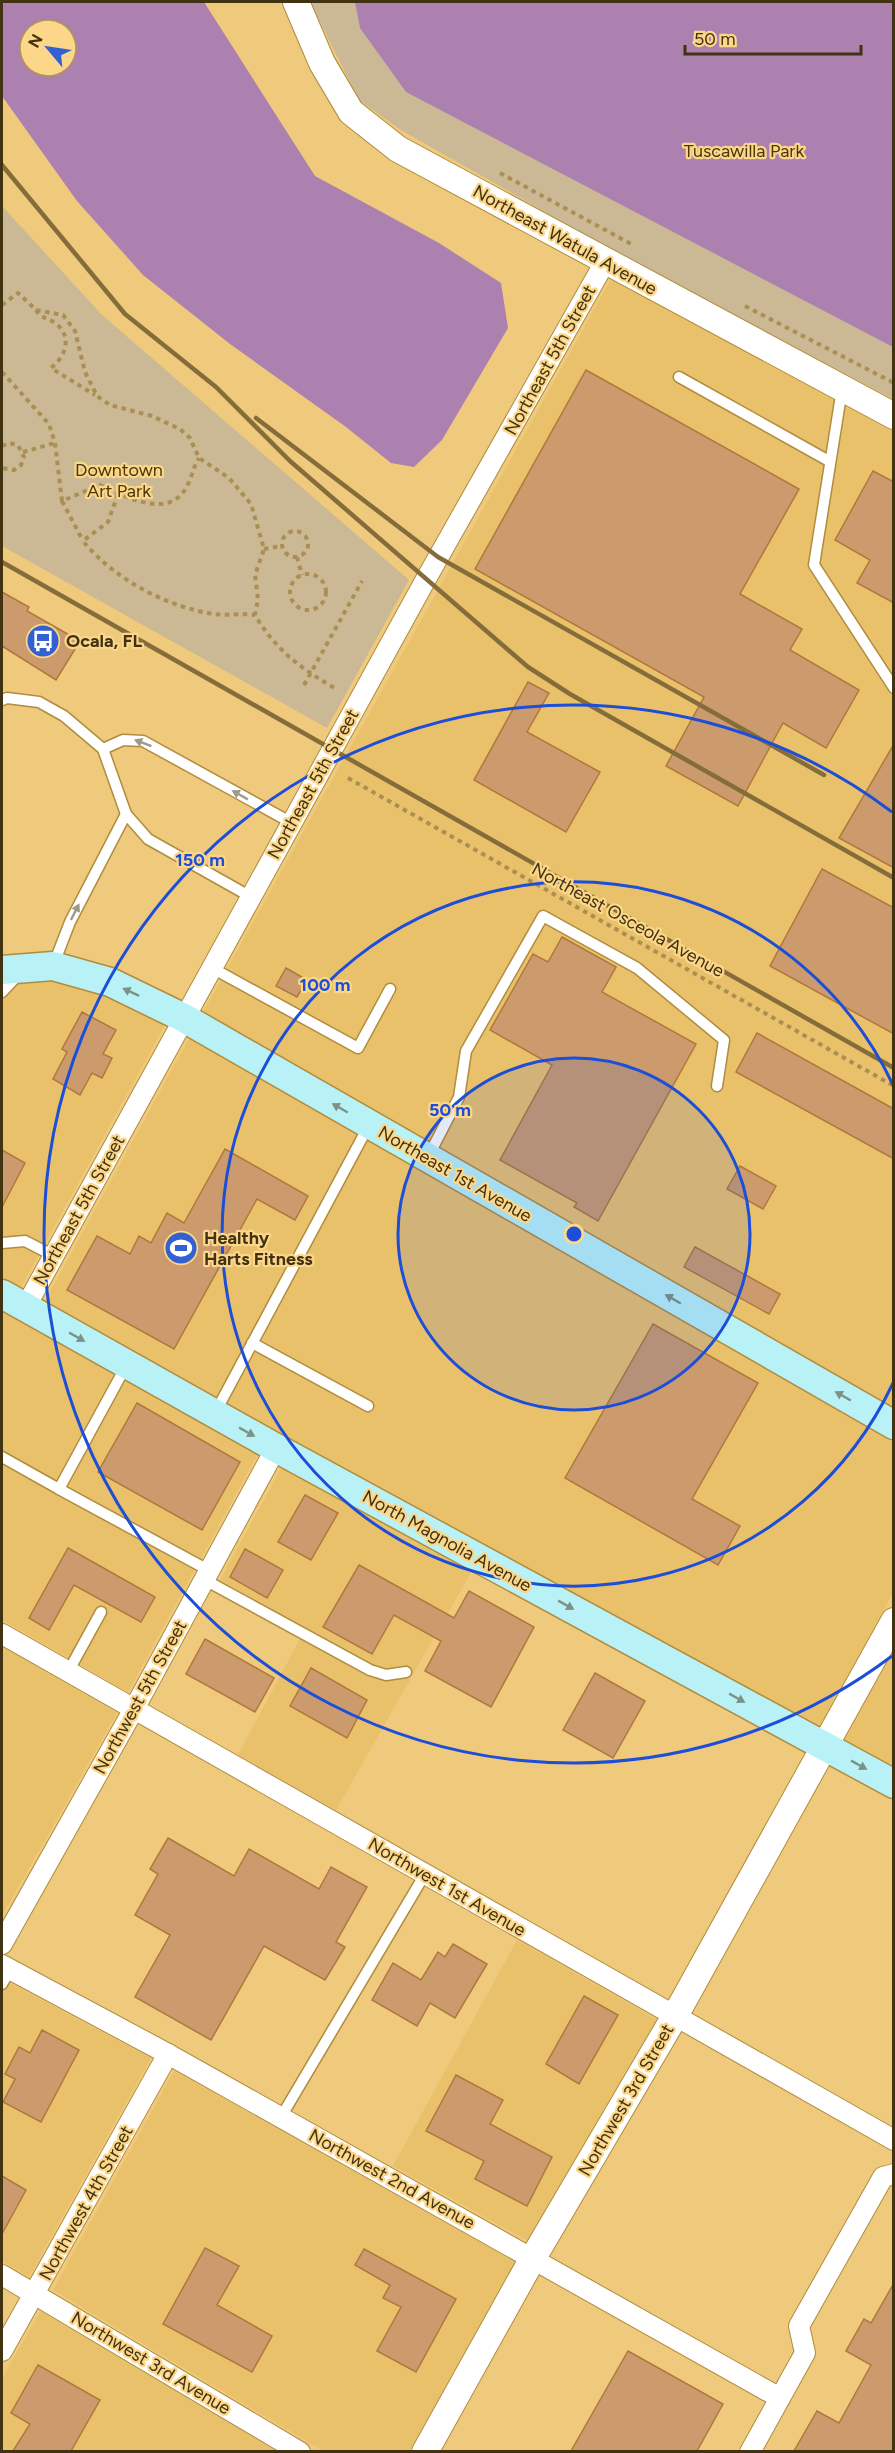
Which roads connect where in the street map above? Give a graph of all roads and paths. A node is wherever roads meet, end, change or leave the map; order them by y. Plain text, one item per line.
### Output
1 (296, 2) edge
2 (495, 171) dead end
3 (641, 249) dead end
4 (605, 262) junction
5 (740, 303) dead end
6 (2, 304) edge
7 (36, 310) junction
8 (2, 372) edge
9 (679, 377) dead end
10 (894, 383) edge
11 (842, 388) junction
12 (97, 396) junction
13 (894, 416) edge
14 (55, 443) junction
15 (2, 446) edge
16 (23, 452) junction
17 (200, 458) junction
18 (829, 460) junction
19 (2, 468) edge
20 (118, 494) junction
21 (62, 501) junction
22 (83, 541) junction
23 (282, 546) junction
24 (264, 549) junction
25 (297, 557) junction
26 (302, 575) junction
27 (362, 581) dead end
28 (255, 615) junction
29 (310, 674) junction
30 (304, 686) dead end
31 (894, 688) edge
32 (338, 690) dead end
33 (2, 700) edge
34 (103, 749) junction
35 (348, 778) dead end
36 (126, 814) junction
37 (292, 823) junction
38 (251, 897) junction
39 (53, 966) junction
40 (212, 968) junction
41 (13, 969) edge
42 (390, 989) dead end
43 (2, 992) edge
44 (184, 1018) junction
45 (717, 1086) dead end
46 (894, 1086) edge
47 (369, 1125) junction
48 (428, 1158) junction
49 (2, 1243) edge
50 (54, 1256) junction
51 (13, 1301) edge
52 (252, 1343) junction
53 (127, 1365) junction
54 (368, 1406) dead end
55 (215, 1414) junction
56 (894, 1425) edge
57 (276, 1448) junction
58 (2, 1457) edge
59 (59, 1488) junction
60 (207, 1576) junction
61 (101, 1612) dead end
62 (894, 1621) edge
63 (2, 1634) edge
64 (68, 1672) junction
65 (406, 1672) dead end
66 (134, 1709) junction
67 (825, 1746) junction
68 (894, 1784) edge
69 (425, 1874) junction
70 (2, 1944) edge
71 (4, 1973) edge
72 (675, 2016) junction
73 (168, 2054) junction
74 (280, 2117) junction
75 (894, 2140) edge
76 (894, 2174) edge
77 (533, 2258) junction
78 (2, 2275) edge
79 (35, 2294) junction
80 (2, 2351) edge
81 (780, 2398) junction
82 (300, 2451) edge
83 (425, 2451) edge
84 (750, 2451) edge

1 - 4 street, Northeast Watula Avenue
2 - 3 path
4 - 11 street, Northeast Watula Avenue
4 - 37 street, Northeast 5th Street
5 - 10 path
6 - 7 path
7 - 12 path
7 - 12 path
8 - 14 path
9 - 18 lane
11 - 13 street, Northeast Watula Avenue
11 - 18 lane
12 - 17 path
14 - 16 path
14 - 21 path
15 - 16 path
16 - 19 path
17 - 20 path
17 - 24 path
18 - 31 lane
20 - 21 path
20 - 22 path
21 - 22 path
22 - 28 path
23 - 24 path
23 - 25 path
23 - 25 path
24 - 28 path
25 - 26 path
26 - 26 path
27 - 29 path
28 - 29 path
29 - 30 path
29 - 32 path
33 - 34 lane
34 - 36 lane
37 -> 34 lane
35 - 46 path, Northeast Osceola Avenue
36 - 38 lane
39 -> 36 lane
37 - 38 street, Northeast 5th Street
38 - 40 street, Northeast 5th Street
39 - 41 main road, Northeast 1st Avenue
44 -> 39 main road, Northeast 1st Avenue
40 - 42 lane
40 - 44 street, Northeast 5th Street
41 - 43 lane
47 -> 44 main road, Northeast 1st Avenue
44 - 50 street, Northeast 5th Street
45 - 48 lane
47 - 48 main road, Northeast 1st Avenue
47 - 52 lane
56 -> 48 main road, Northeast 1st Avenue
49 - 50 lane
50 - 51 street, Northeast 5th Street
51 -> 53 main road, North Magnolia Avenue
52 - 54 lane
52 - 55 lane
53 - 55 main road, North Magnolia Avenue
53 - 59 lane
55 -> 57 main road, North Magnolia Avenue
57 - 60 street, Northwest 5th Street
57 -> 67 main road, North Magnolia Avenue
58 - 59 lane
59 - 60 lane
60 - 65 lane
60 - 66 street, Northwest 5th Street
61 - 64 lane
62 - 67 street, Northwest 3rd Street
63 - 64 street, Northwest 1st Avenue
64 - 66 street, Northwest 1st Avenue
66 - 69 street, Northwest 1st Avenue
66 - 70 street, Northwest 5th Street
67 -> 68 main road, North Magnolia Avenue
67 - 72 street, Northwest 3rd Street
69 - 72 street, Northwest 1st Avenue
69 - 74 lane
71 - 73 street, Northwest 2nd Avenue
72 - 75 street, Northwest 1st Avenue
72 - 77 street, Northwest 3rd Street
73 - 74 street, Northwest 2nd Avenue
73 - 79 street, Northwest 4th Street
74 - 77 street, Northwest 2nd Avenue
76 - 81 street
77 - 81 street, Northwest 2nd Avenue
77 - 83 street, Northwest 3rd Street
78 - 79 street, Northwest 3rd Avenue
79 - 80 street, Northwest 4th Street
79 - 82 street, Northwest 3rd Avenue
81 - 84 street

